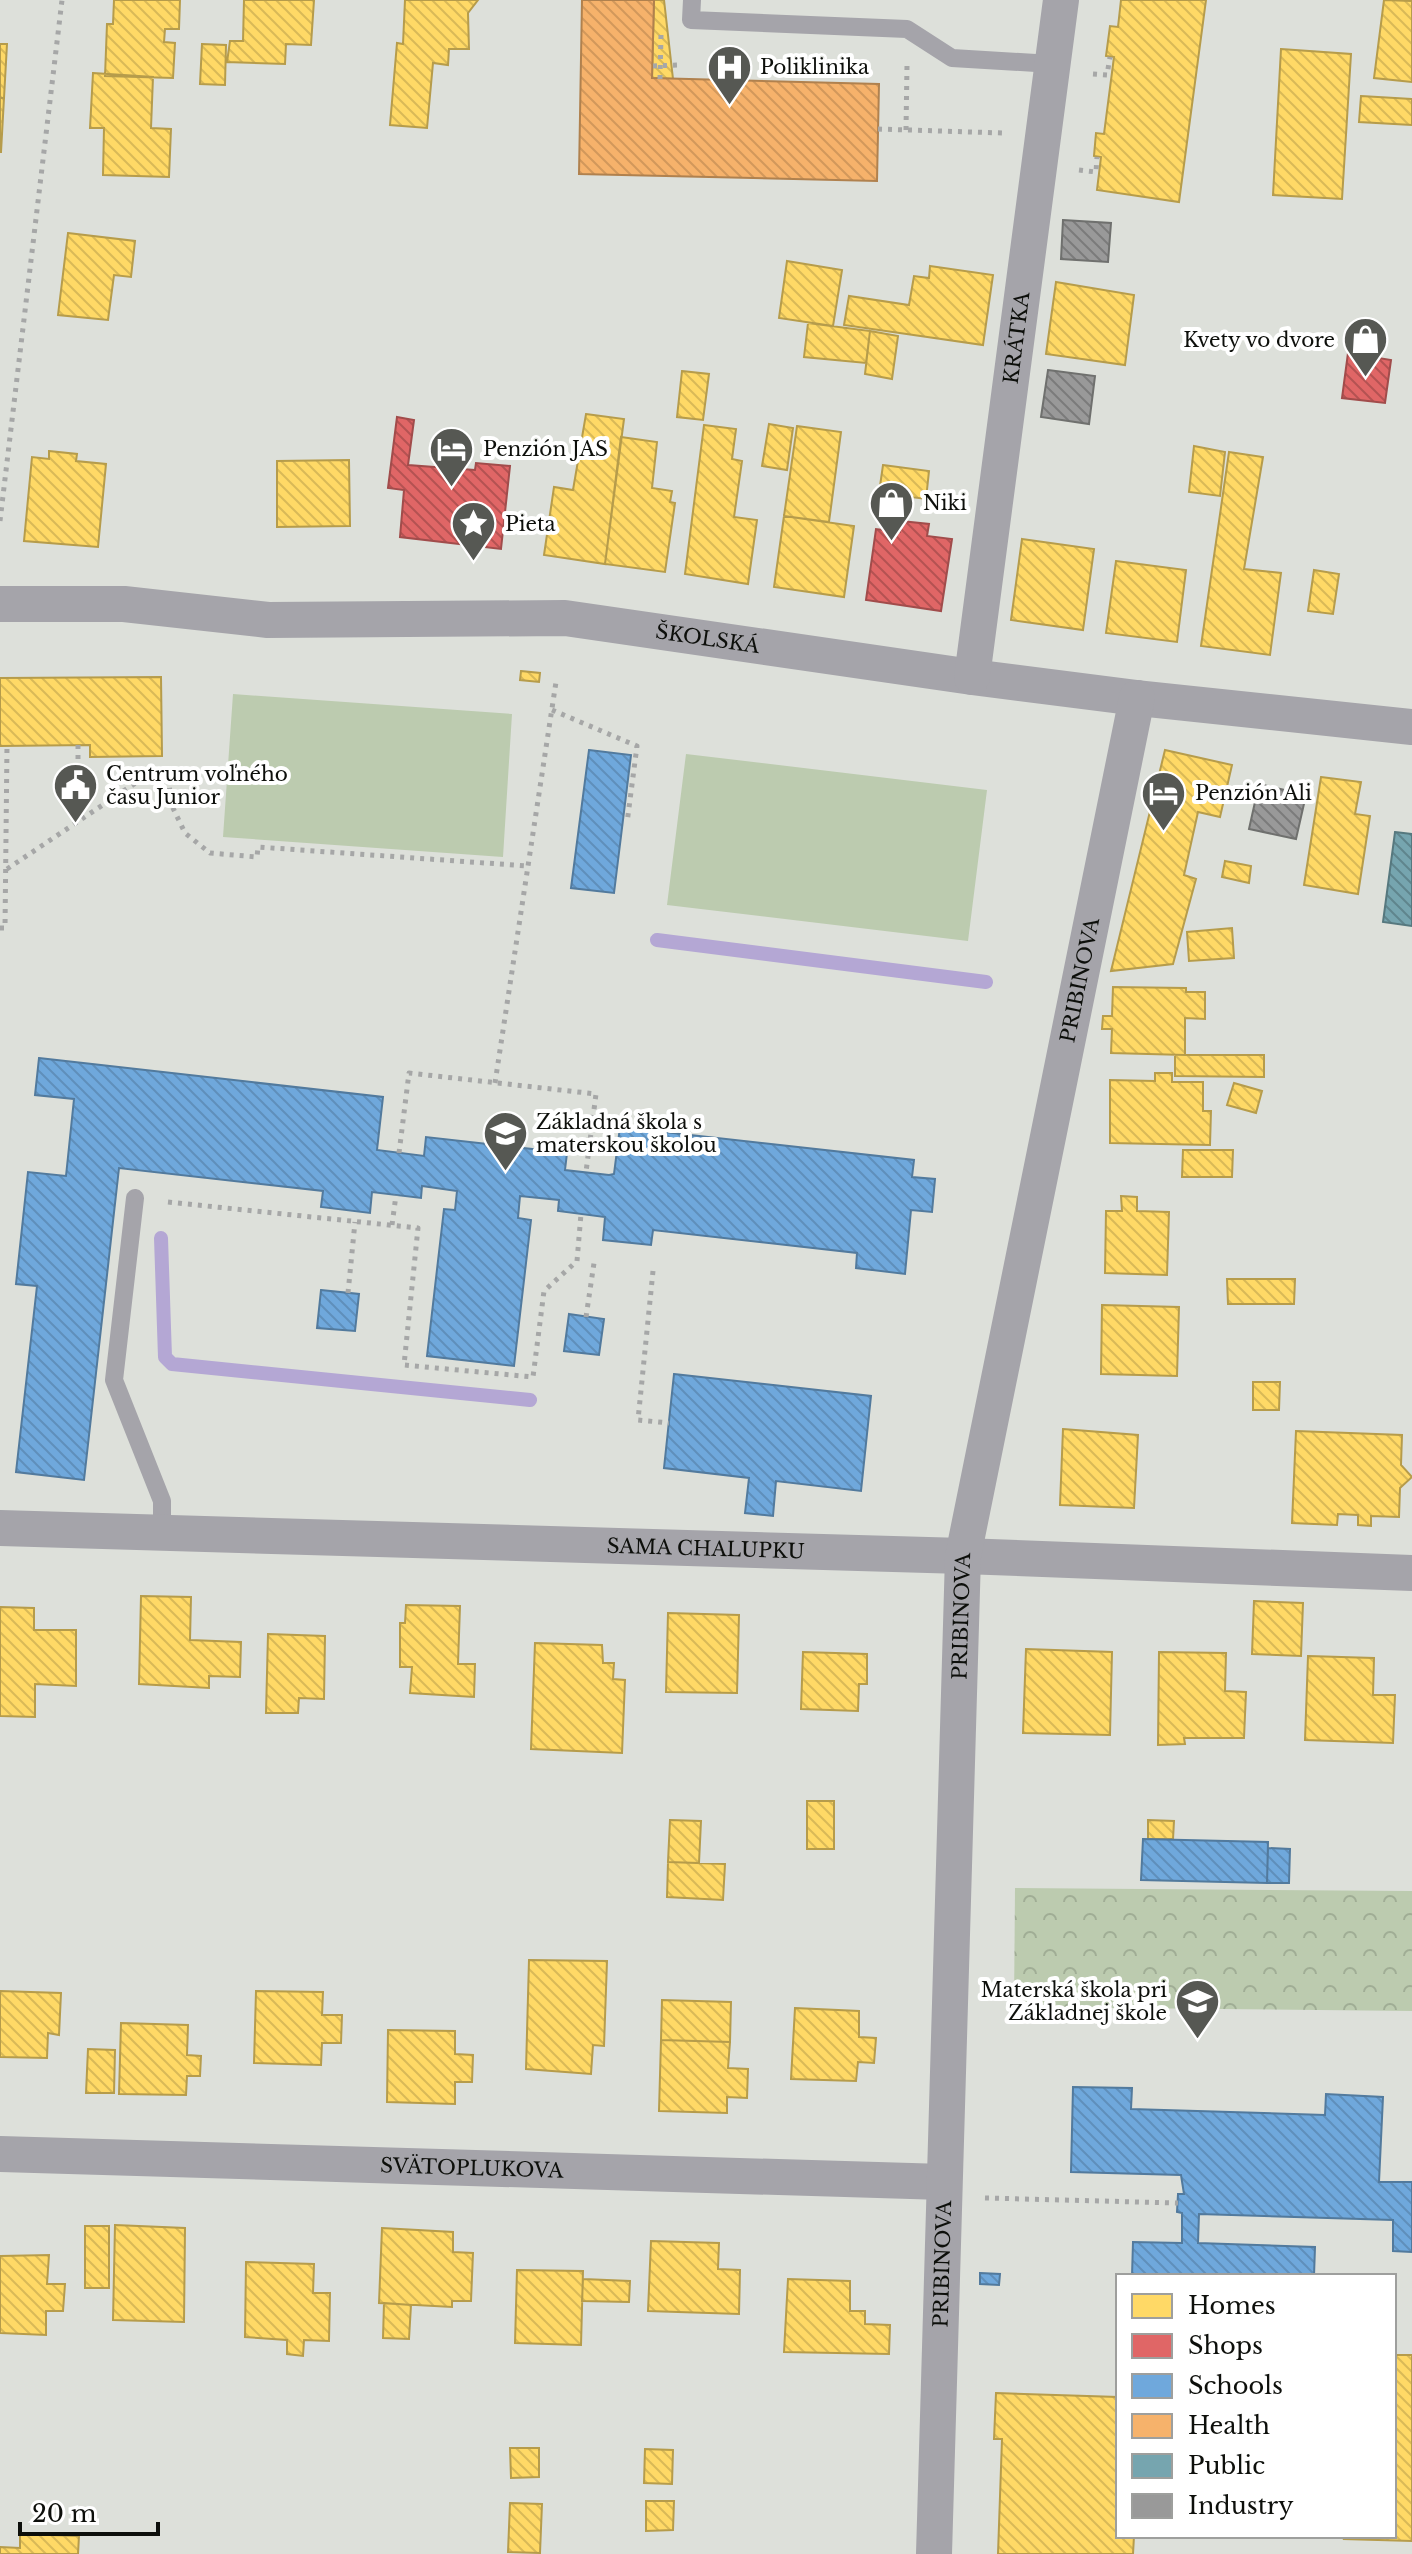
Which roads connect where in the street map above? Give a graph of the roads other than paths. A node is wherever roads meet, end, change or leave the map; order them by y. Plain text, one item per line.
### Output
1 (692, 0) edge
2 (1061, 0) edge
3 (1052, 64) junction
4 (0, 604) edge
5 (972, 677) junction
6 (1137, 698) junction
7 (1412, 727) edge
8 (135, 1198) road end
9 (0, 1528) edge
10 (162, 1532) junction
11 (963, 1556) junction
12 (1412, 1573) edge
13 (0, 2154) edge
14 (944, 2189) junction
15 (934, 2554) edge

1 - 3 lane
2 - 3 street, KRÁTKA
3 - 5 street, KRÁTKA
4 - 5 street, ŠKOLSKÁ
5 - 6 street, ŠKOLSKÁ
6 - 7 street, ŠKOLSKÁ
6 - 11 street, PRIBINOVA
8 - 10 lane
9 - 10 street, SAMA CHALUPKU
10 - 11 street, SAMA CHALUPKU
11 - 12 street, SAMA CHALUPKU
11 - 14 street, PRIBINOVA
13 - 14 street, SVÄTOPLUKOVA
14 - 15 street, PRIBINOVA

